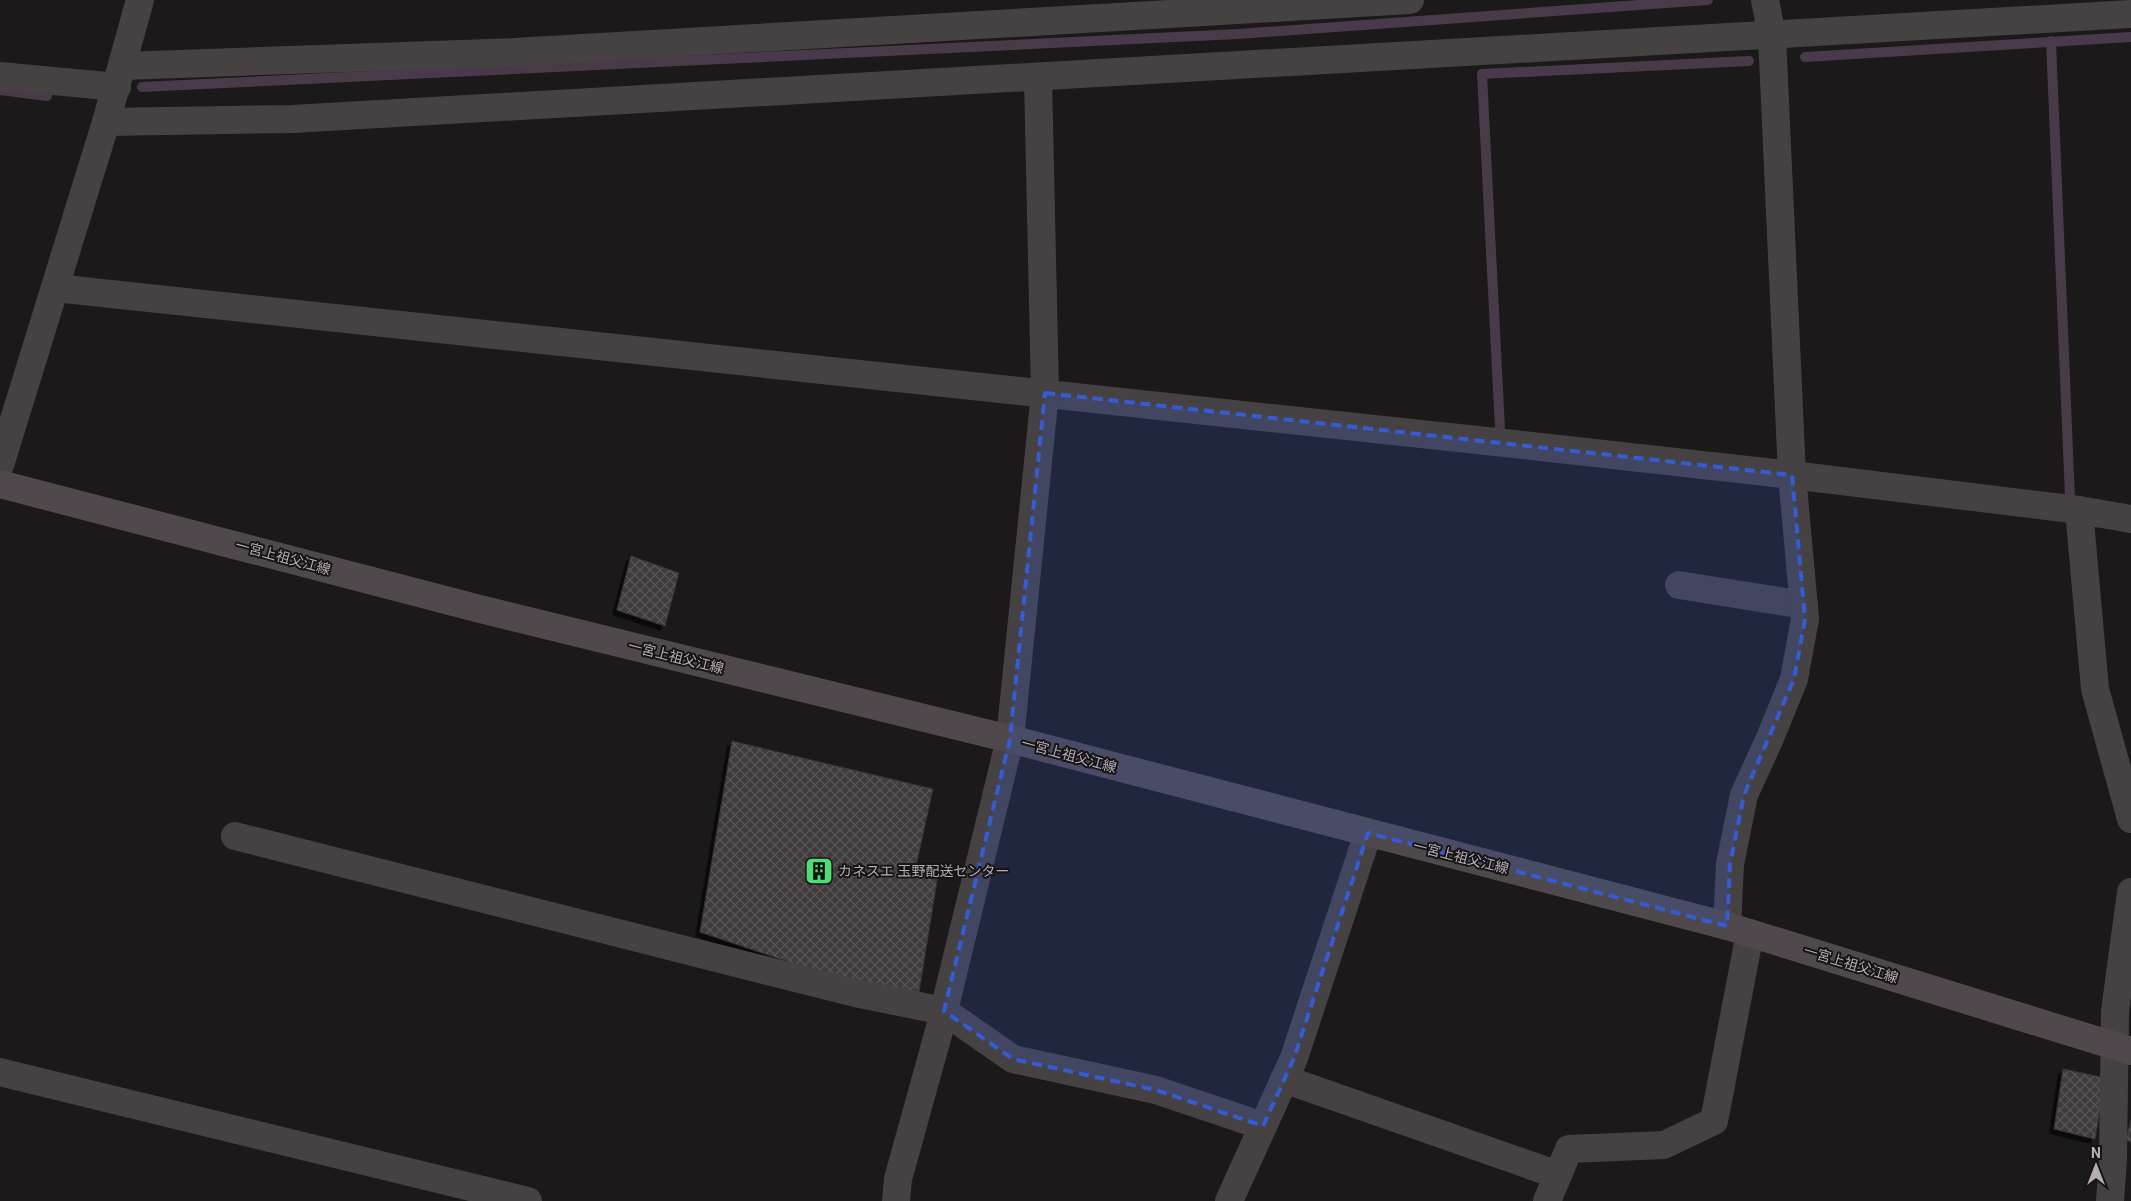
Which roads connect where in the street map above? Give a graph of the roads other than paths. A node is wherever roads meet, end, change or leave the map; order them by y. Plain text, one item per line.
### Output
1 (140, 0) edge
2 (1410, 0) edge
3 (1765, 0) edge
4 (2131, 14) edge
5 (1772, 36) junction
6 (0, 76) edge
7 (120, 77) junction
8 (1038, 78) junction
9 (106, 122) junction
10 (55, 288) junction
11 (1045, 393) junction
12 (0, 466) edge
13 (1792, 475) junction
14 (0, 484) edge
15 (2079, 510) junction
16 (2131, 519) edge
17 (1679, 585) dead end
18 (1804, 605) junction
19 (1010, 739) junction
20 (2131, 819) edge
21 (1368, 833) junction
22 (235, 836) dead end
23 (2131, 892) edge
24 (1739, 930) junction
25 (944, 1011) junction
26 (2122, 1048) edge
27 (0, 1072) edge
28 (1284, 1079) junction
29 (1263, 1126) junction
30 (1558, 1175) junction
31 (528, 1201) edge
32 (896, 1201) edge
33 (1229, 1201) edge
34 (1547, 1201) edge
35 (2110, 1201) edge

1 - 7 street
2 - 7 street
3 - 5 street
4 - 5 street
5 - 8 street
5 - 13 street
6 - 7 street
7 - 9 street
8 - 9 street
8 - 11 street
9 - 10 street
10 - 11 street
10 - 12 street
11 - 13 street
11 - 19 street
13 - 15 street
13 - 18 street
14 - 19 main road, 一宮上祖父江線
15 - 16 street
15 - 20 street
17 - 18 street
18 - 24 street
19 - 21 main road, 一宮上祖父江線
19 - 25 street
21 - 24 main road, 一宮上祖父江線
21 - 28 street
22 - 25 street
23 - 26 street
24 - 26 main road, 一宮上祖父江線
24 - 30 street
25 - 29 street
25 - 32 street
26 - 35 street
27 - 31 street
28 - 29 street
28 - 30 street
29 - 33 street
30 - 34 street

